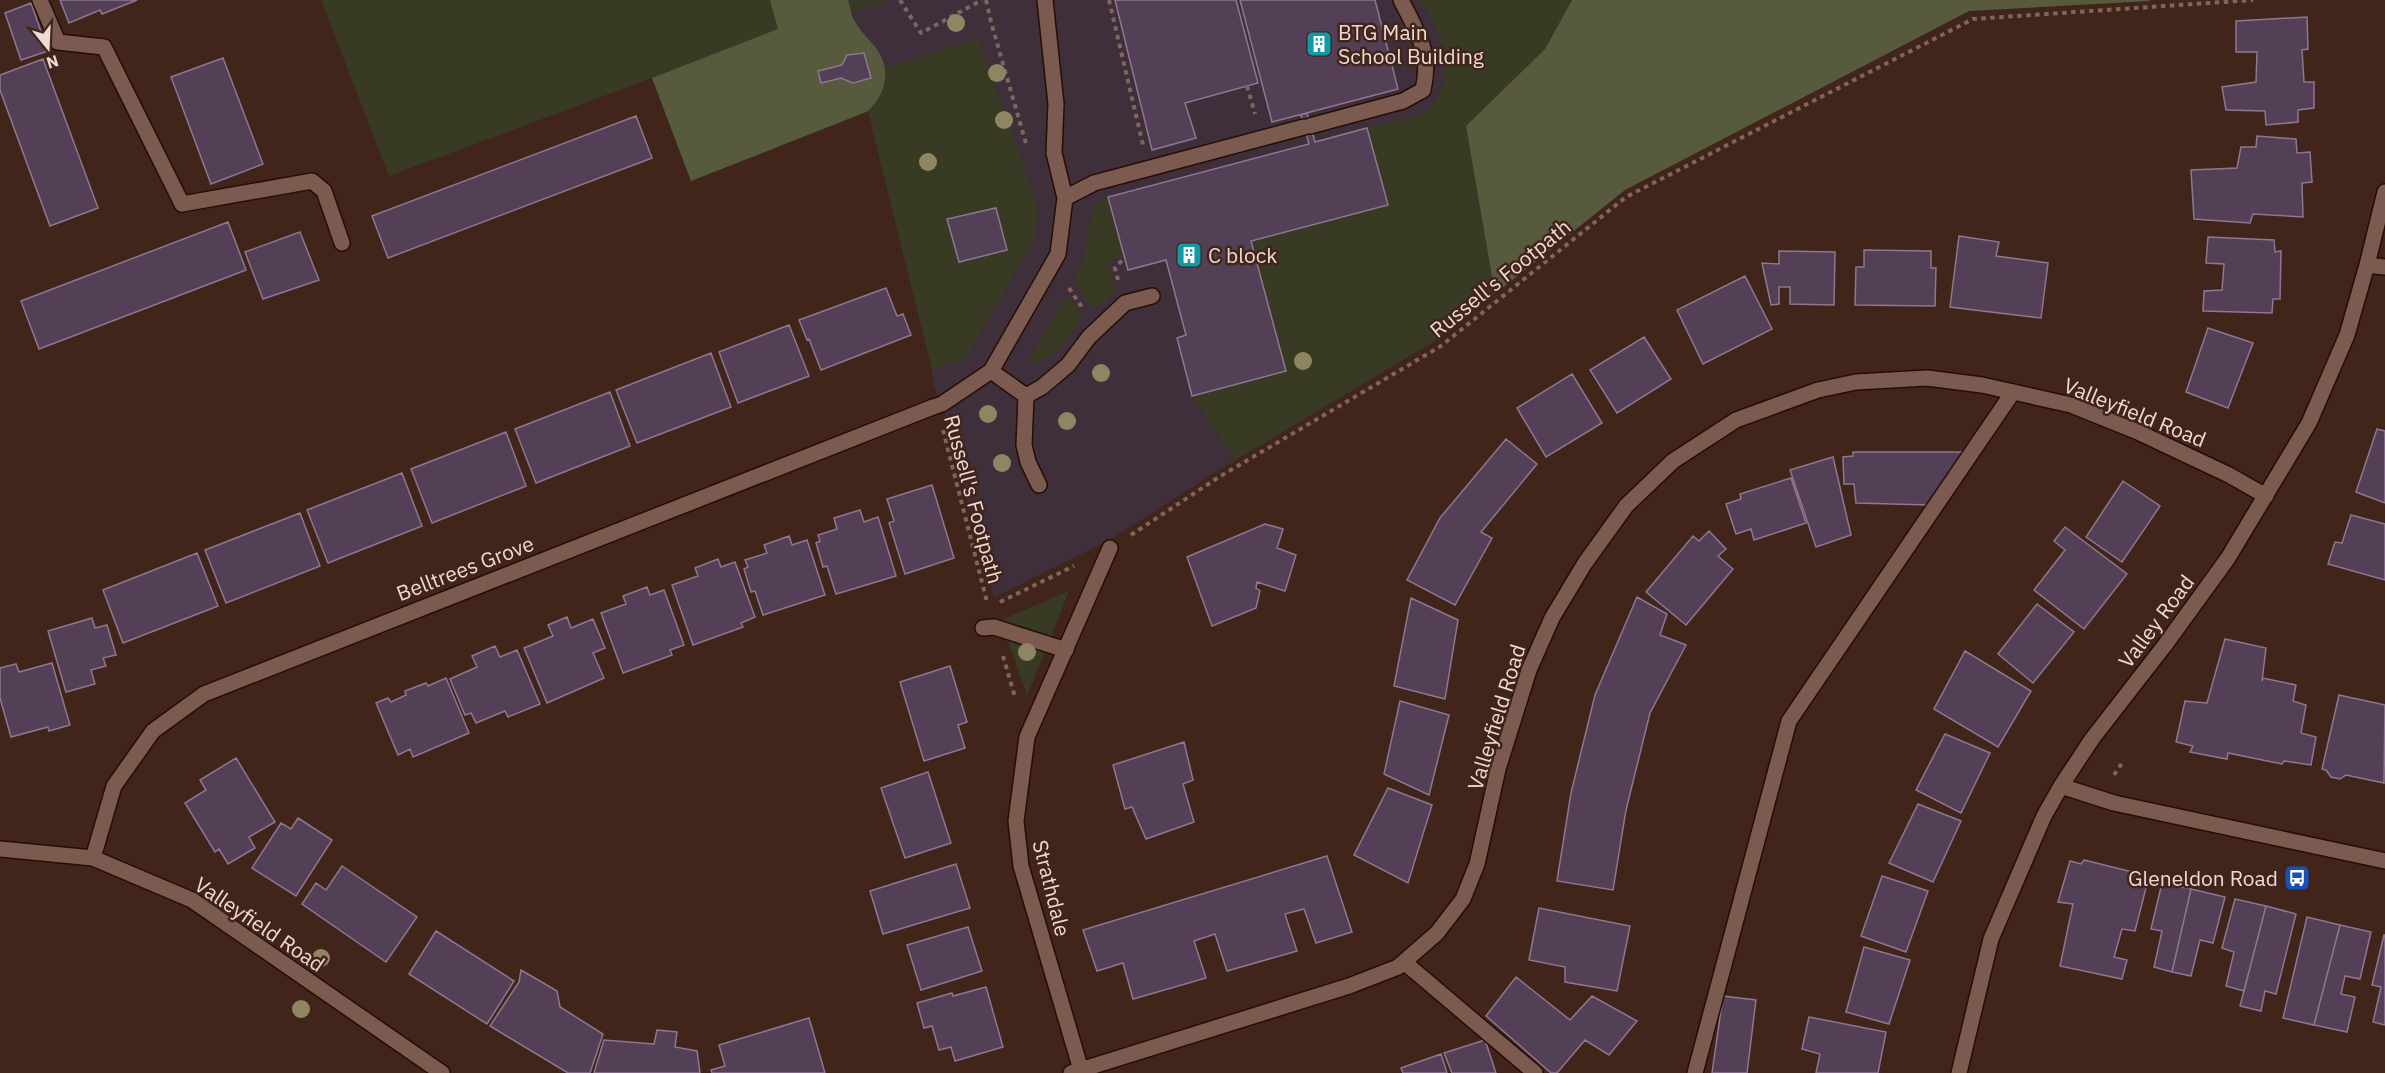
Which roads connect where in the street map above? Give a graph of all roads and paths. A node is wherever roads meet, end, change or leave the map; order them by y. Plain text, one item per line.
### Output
1 (40, 0) edge
2 (900, 0) edge
3 (984, 0) edge
4 (1045, 0) edge
5 (1109, 0) edge
6 (1401, 0) edge
7 (2253, 0) edge
8 (1246, 86) dead end
9 (1253, 106) dead end
10 (1140, 128) dead end
11 (1028, 150) dead end
12 (2385, 192) edge
13 (1065, 198) junction
14 (342, 243) dead end
15 (1052, 264) junction
16 (2367, 265) junction
17 (2385, 267) edge
18 (1152, 296) dead end
19 (1097, 330) junction
20 (991, 371) junction
21 (2013, 392) junction
22 (1026, 396) junction
23 (933, 407) junction
24 (1039, 485) dead end
25 (2266, 496) junction
26 (1110, 548) junction
27 (988, 607) junction
28 (989, 628) junction
29 (1066, 650) junction
30 (1016, 700) dead end
31 (2122, 763) dead end
32 (2114, 776) dead end
33 (2061, 786) junction
34 (0, 849) edge
35 (93, 858) junction
36 (2385, 861) edge
37 (1404, 962) junction
38 (1076, 1072) edge
39 (442, 1073) edge
40 (1535, 1073) edge
41 (1695, 1073) edge
42 (1959, 1073) edge

1 - 14 street
2 - 3 path
3 - 11 path
4 - 13 street
5 - 10 path
6 - 13 street
7 - 26 path, Russell's Footpath
8 - 9 path
12 - 16 street, Valley Road
13 - 15 street
15 - 19 path
15 - 20 street
16 - 17 street
16 - 25 street, Valley Road
18 - 19 street
19 - 22 street
20 - 22 street
20 - 23 street, Belltrees Grove
21 - 25 street, Valleyfield Road
21 - 37 street, Valleyfield Road
21 - 41 street
22 - 24 street
23 - 27 path, Russell's Footpath
23 - 35 street, Belltrees Grove
25 - 33 street, Valley Road
26 - 27 path, Russell's Footpath
26 - 29 street, Strathdale
27 - 28 path
28 - 29 street
28 - 30 path
29 - 38 street, Strathdale
31 - 32 path
33 - 36 street
33 - 42 street, Valley Road
34 - 35 street, Valleyfield Road
35 - 39 street, Valleyfield Road
37 - 38 street, Valleyfield Road
37 - 40 street

